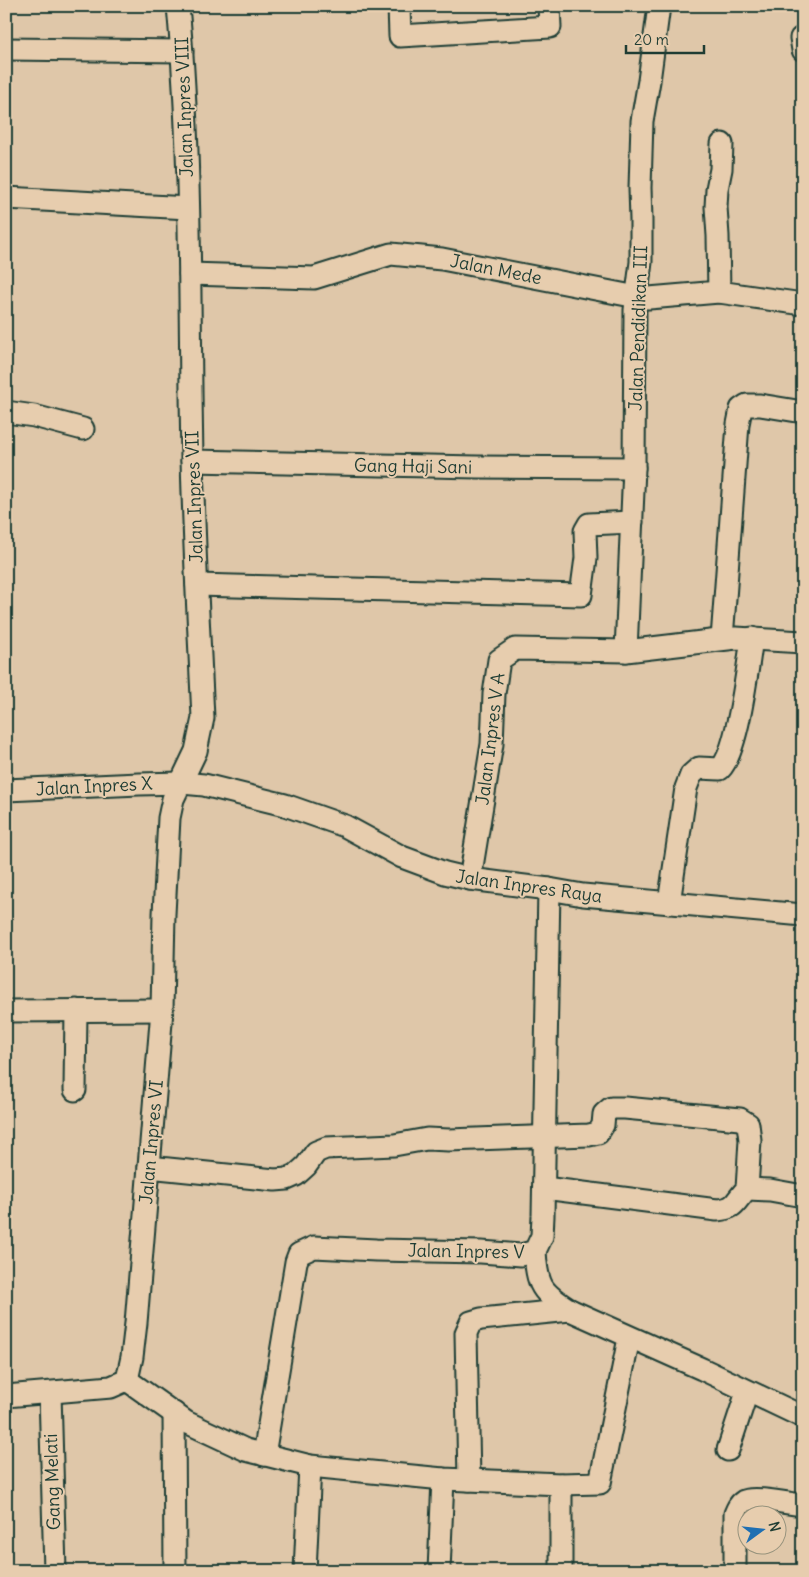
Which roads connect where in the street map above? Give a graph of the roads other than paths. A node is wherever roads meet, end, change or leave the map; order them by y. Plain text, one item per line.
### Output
1 (178, 6) edge
2 (399, 6) edge
3 (549, 6) edge
4 (658, 6) edge
5 (6, 49) edge
6 (182, 51) junction
7 (722, 144) dead end
8 (6, 198) edge
9 (188, 208) junction
10 (190, 274) junction
11 (719, 292) junction
12 (637, 297) junction
13 (803, 304) edge
14 (6, 412) edge
15 (803, 412) edge
16 (83, 429) dead end
17 (192, 461) junction
18 (634, 468) junction
19 (632, 522) junction
20 (197, 585) junction
21 (737, 638) junction
22 (803, 642) edge
23 (626, 650) junction
24 (182, 783) junction
25 (6, 790) edge
26 (470, 879) junction
27 (549, 889) junction
28 (669, 903) junction
29 (803, 915) edge
30 (76, 1010) junction
31 (162, 1010) junction
32 (6, 1011) edge
33 (75, 1090) dead end
34 (544, 1135) junction
35 (149, 1167) junction
36 (544, 1188) junction
37 (747, 1189) junction
38 (803, 1196) edge
39 (535, 1251) junction
40 (570, 1310) junction
41 (629, 1338) junction
42 (127, 1380) junction
43 (747, 1392) junction
44 (50, 1393) junction
45 (6, 1396) edge
46 (174, 1413) junction
47 (803, 1417) edge
48 (728, 1450) dead end
49 (264, 1454) junction
50 (310, 1466) junction
51 (442, 1479) junction
52 (469, 1480) junction
53 (561, 1484) junction
54 (803, 1505) edge
55 (55, 1571) edge
56 (175, 1571) edge
57 (305, 1571) edge
58 (439, 1571) edge
59 (561, 1571) edge
60 (735, 1571) edge

1 - 6 street, Jalan Inpres VIII
2 - 3 street
4 - 12 street, Jalan Pendidikan III
5 - 6 street
6 - 9 street, Jalan Inpres VIII
7 - 11 street
8 - 9 street
9 - 10 street, Jalan Inpres VII
10 - 12 street, Jalan Mede
10 - 17 street, Jalan Inpres VII
11 - 12 street, Jalan Mede
11 - 13 street, Jalan Mede
12 - 18 street, Jalan Pendidikan III
14 - 16 street
15 - 21 street
17 - 18 street, Gang Haji Sani
17 - 20 street, Jalan Inpres VII
18 - 19 street, Jalan Pendidikan III
19 - 20 street
19 - 23 street, Jalan Pendidikan III
20 - 24 street, Jalan Inpres VII
21 - 22 street, Jalan Inpres V A
21 - 23 street, Jalan Inpres V A
21 - 28 street
23 - 26 street, Jalan Inpres V A
24 - 25 street, Jalan Inpres X
24 - 26 street, Jalan Inpres Raya
24 - 31 street, Jalan Inpres VI
26 - 27 street, Jalan Inpres Raya
27 - 28 street, Jalan Inpres Raya
27 - 34 street, Jalan Inpres V
28 - 29 street, Jalan Inpres Raya
30 - 31 street
30 - 32 street
30 - 33 street
31 - 35 street, Jalan Inpres VI
34 - 35 street
34 - 36 street, Jalan Inpres V
34 - 37 street
35 - 42 street, Jalan Inpres VI
36 - 37 street
36 - 39 street, Jalan Inpres V
37 - 38 street
39 - 40 street
39 - 49 street, Jalan Inpres V
40 - 41 street
40 - 52 street
41 - 43 street
41 - 53 street
42 - 44 street
42 - 46 street
43 - 47 street
43 - 48 street
44 - 45 street
44 - 55 street, Gang Melati
46 - 49 street
46 - 56 street
49 - 50 street
50 - 51 street
50 - 57 street
51 - 52 street
51 - 58 street
52 - 53 street
53 - 59 street
54 - 60 street

